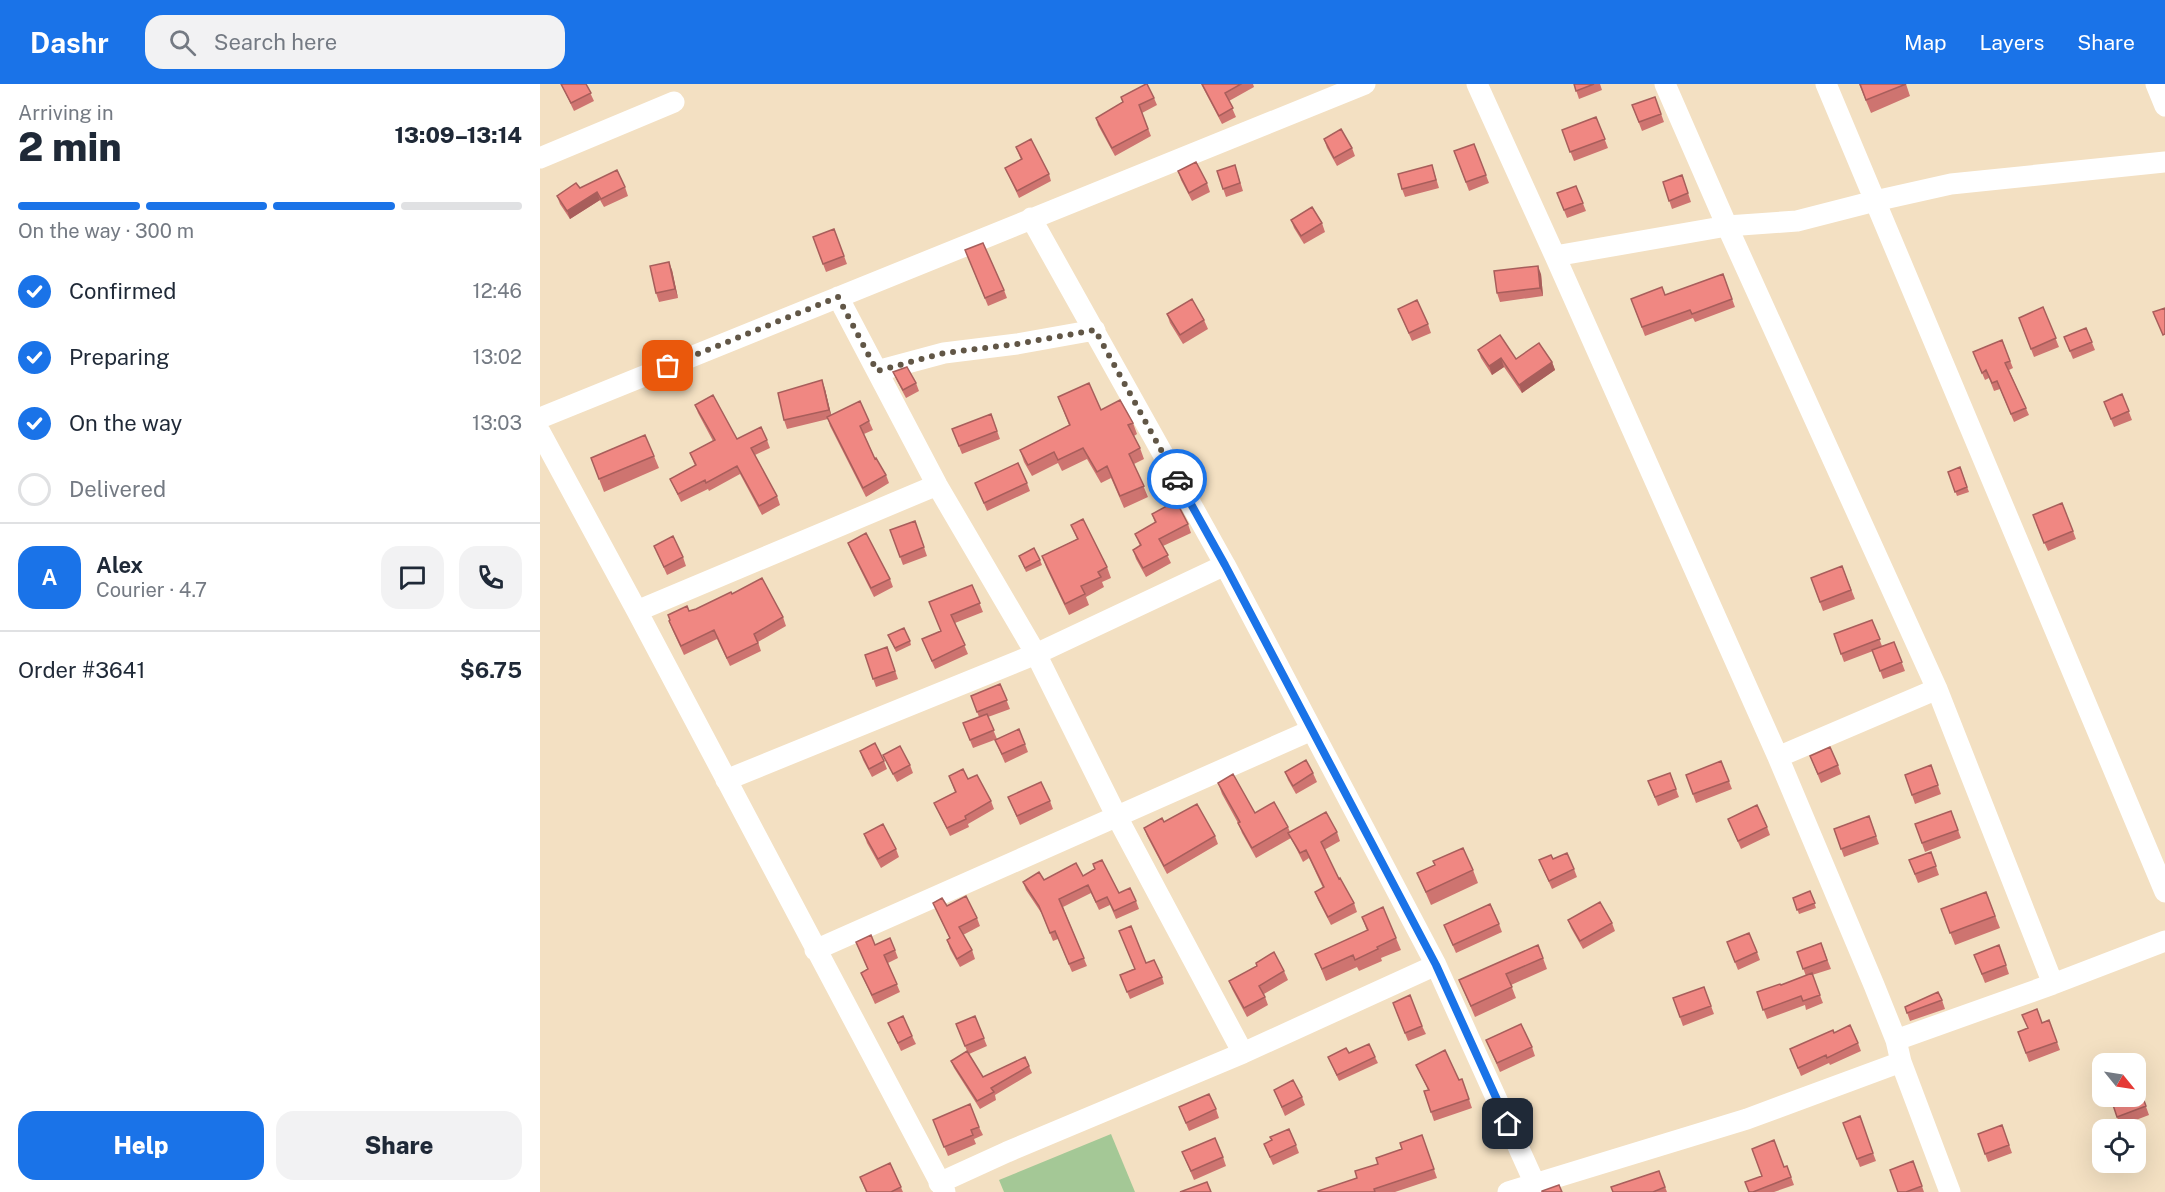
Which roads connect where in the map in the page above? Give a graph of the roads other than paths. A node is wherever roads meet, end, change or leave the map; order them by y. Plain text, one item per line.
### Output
1 (1365, 84) edge
2 (1477, 84) edge
3 (1665, 84) edge
4 (1826, 84) edge
5 (2156, 84) edge
6 (674, 102) dead end
7 (2165, 106) edge
8 (540, 158) edge
9 (2165, 162) edge
10 (1875, 201) junction
11 (1032, 218) junction
12 (1726, 226) junction
13 (1555, 256) junction
14 (838, 297) junction
15 (1095, 330) junction
16 (877, 371) junction
17 (540, 418) edge
18 (540, 432) edge
19 (937, 485) junction
20 (1225, 565) junction
21 (637, 611) junction
22 (1036, 654) junction
23 (1937, 689) junction
24 (1312, 730) junction
25 (1778, 758) junction
26 (726, 780) junction
27 (1116, 815) junction
28 (2165, 892) edge
29 (2165, 941) edge
30 (815, 950) junction
31 (1436, 965) junction
32 (2053, 984) junction
33 (1896, 1040) junction
34 (1244, 1053) junction
35 (1901, 1062) junction
36 (1535, 1184) junction
37 (942, 1187) edge
38 (1512, 1192) edge
39 (1950, 1192) edge

1 - 11 street
2 - 13 street
3 - 12 street
4 - 10 street
5 - 7 street
6 - 8 street
9 - 10 street
10 - 12 street
10 - 28 street
11 - 14 street
11 - 15 street
12 - 13 street
12 - 23 street
13 - 25 street
14 - 16 street
14 - 17 street
15 - 16 street
15 - 20 street
16 - 19 street
18 - 21 street
19 - 21 street
19 - 22 street
20 - 22 street
20 - 24 street
21 - 26 street
22 - 26 street
22 - 27 street
23 - 25 street
23 - 32 street
24 - 27 street
24 - 31 street
25 - 33 street
26 - 30 street
27 - 30 street
27 - 34 street
29 - 32 street
30 - 37 street
31 - 34 street
31 - 36 street
32 - 33 street
33 - 35 street
34 - 37 street
35 - 36 street
35 - 39 street
36 - 38 street

